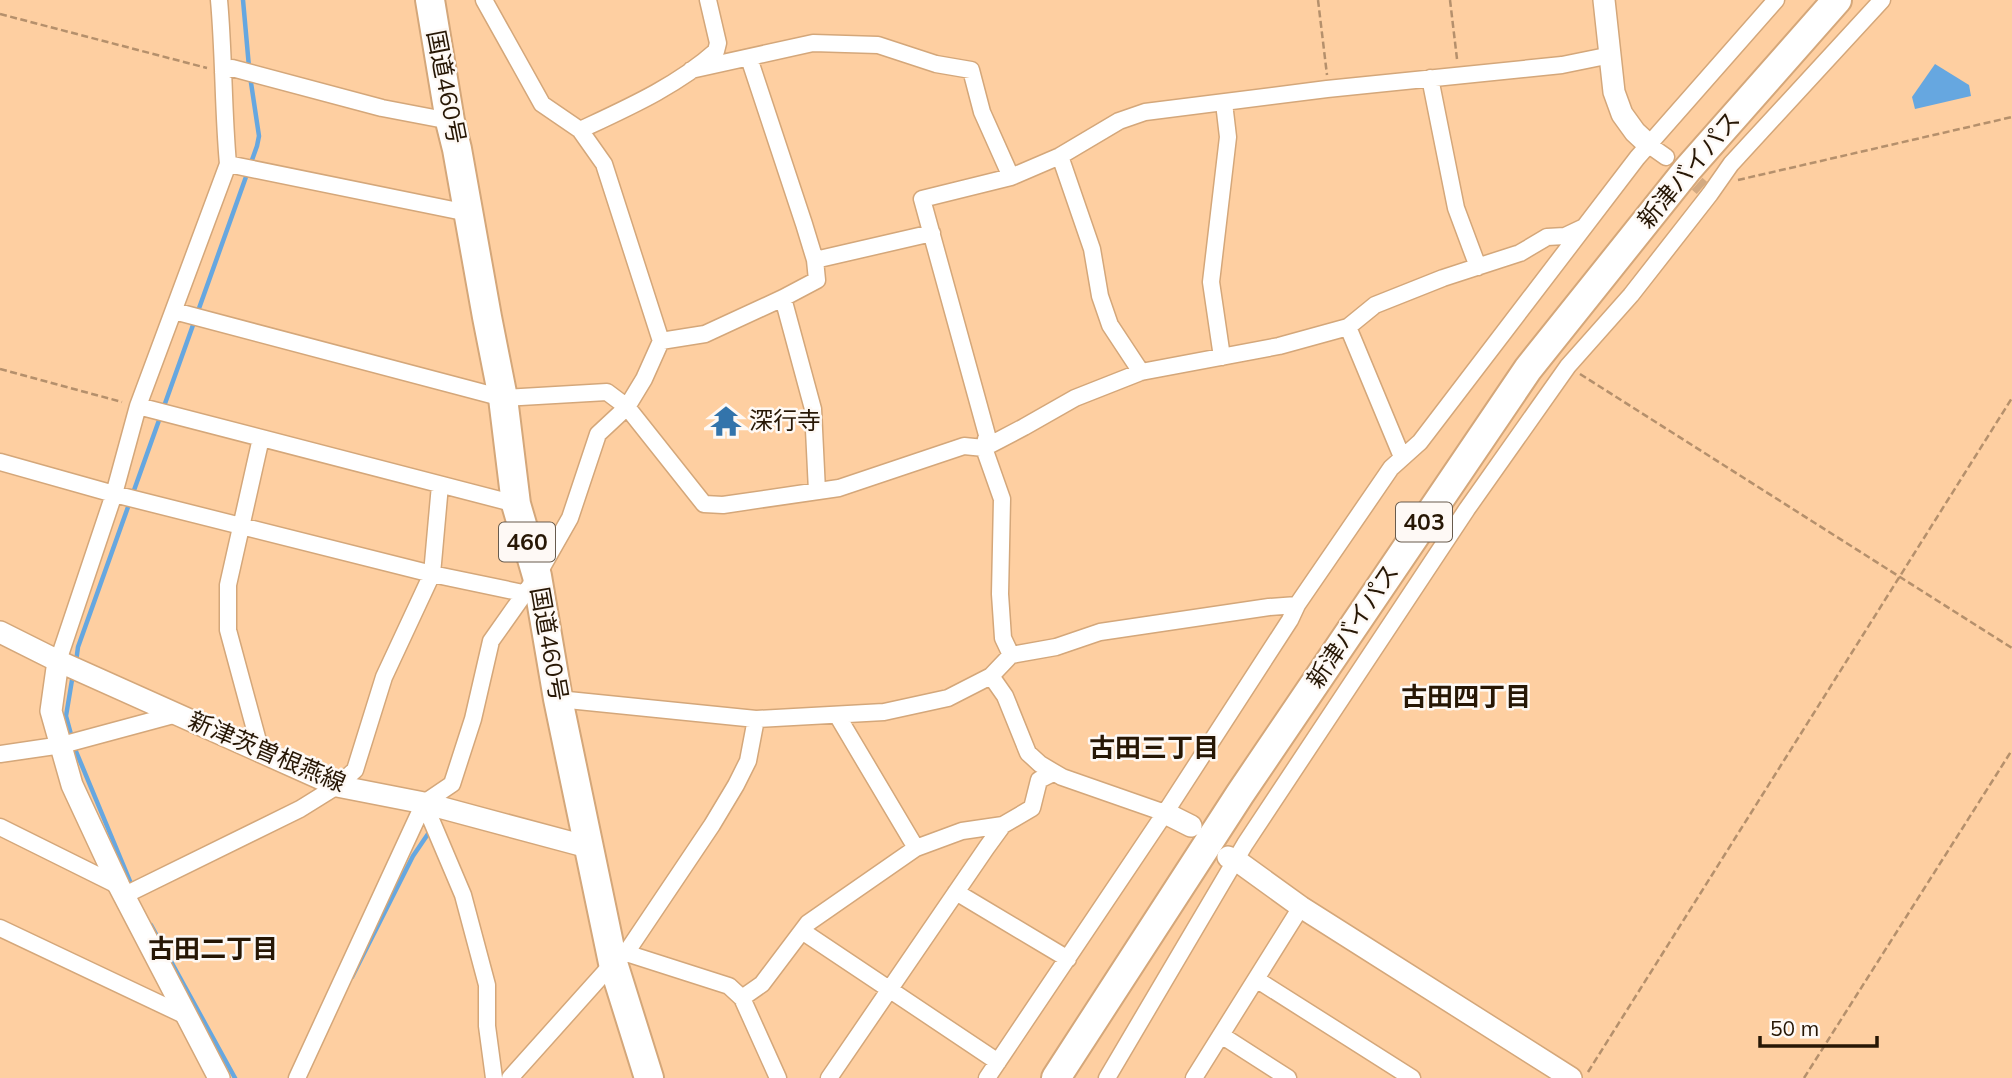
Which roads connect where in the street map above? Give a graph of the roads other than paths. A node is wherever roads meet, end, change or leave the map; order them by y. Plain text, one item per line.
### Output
1 (219, 0) edge
2 (430, 0) edge
3 (484, 0) edge
4 (708, 0) edge
5 (1604, 0) edge
6 (1776, 0) edge
7 (1838, 0) edge
8 (1882, 0) edge
9 (1611, 55) junction
10 (749, 58) junction
11 (691, 69) junction
12 (223, 72) junction
13 (1430, 78) junction
14 (1224, 103) junction
15 (450, 121) junction
16 (580, 130) junction
17 (1658, 151) junction
18 (1060, 156) junction
19 (228, 164) junction
20 (1011, 177) junction
21 (468, 213) junction
22 (1582, 229) junction
23 (932, 233) junction
24 (815, 260) junction
25 (1478, 267) junction
26 (783, 298) junction
27 (174, 311) junction
28 (1348, 327) junction
29 (661, 341) junction
30 (1222, 357) junction
31 (1141, 372) junction
32 (503, 398) junction
33 (138, 406) junction
34 (627, 407) junction
35 (261, 438) junction
36 (984, 448) junction
37 (1402, 457) junction
38 (0, 462) edge
39 (440, 485) junction
40 (817, 491) junction
41 (114, 494) junction
42 (516, 503) junction
43 (240, 525) junction
44 (432, 574) junction
45 (530, 585) junction
46 (1297, 606) junction
47 (0, 632) edge
48 (1011, 655) junction
49 (61, 662) junction
50 (991, 676) junction
51 (558, 699) junction
52 (177, 714) junction
53 (837, 715) junction
54 (756, 719) junction
55 (62, 745) junction
56 (261, 752) junction
57 (0, 754) edge
58 (1053, 773) junction
59 (337, 786) junction
60 (425, 803) junction
61 (1165, 813) junction
62 (1003, 825) junction
63 (1191, 826) dead end
64 (0, 827) edge
65 (588, 846) junction
66 (916, 848) junction
67 (1232, 859) junction
68 (122, 891) junction
69 (956, 892) junction
70 (1301, 907) junction
71 (0, 928) edge
72 (802, 931) junction
73 (619, 958) junction
74 (1068, 959) junction
75 (1256, 979) junction
76 (891, 989) junction
77 (742, 998) junction
78 (186, 1016) junction
79 (1221, 1035) junction
80 (998, 1062) junction
81 (219, 1078) edge
82 (297, 1078) edge
83 (494, 1078) edge
84 (510, 1078) edge
85 (649, 1078) edge
86 (778, 1078) edge
87 (829, 1078) edge
88 (987, 1078) edge
89 (1056, 1078) edge
90 (1107, 1078) edge
91 (1194, 1078) edge
92 (1288, 1078) edge
93 (1412, 1078) edge
94 (1571, 1078) edge

1 - 12 street
2 - 15 highway, 国道460号 / 460
3 - 16 street
4 - 11 street
5 - 9 street
6 - 17 street
7 - 89 highway, 新津バイパス / 403
8 - 67 street
9 - 13 street
9 - 17 street
10 - 11 street
10 - 20 street
10 - 24 street
11 - 16 street
12 - 15 street
12 - 19 street
13 - 14 street
13 - 25 street
14 - 18 street
14 - 30 street
15 - 21 highway, 国道460号 / 460
16 - 29 street
17 - 22 street
18 - 20 street
18 - 31 street
19 - 21 street
19 - 27 street
20 - 23 street
21 - 32 highway, 国道460号 / 460
22 - 25 street
22 - 37 street
23 - 24 street
23 - 36 street
24 - 26 street
25 - 28 street
26 - 29 street
26 - 40 street
27 - 32 street
27 - 33 street
28 - 30 street
28 - 37 street
29 - 34 street
30 - 31 street
31 - 36 street
32 - 34 street
32 - 42 highway, 国道460号 / 460
33 - 35 street
33 - 41 street
34 - 40 street
34 - 45 street
35 - 39 street
35 - 43 street
36 - 40 street
36 - 48 street
37 - 46 street
38 - 41 street
39 - 42 street
39 - 44 street
41 - 43 street
41 - 49 street
42 - 45 highway, 国道460号 / 460
43 - 44 street
43 - 56 street
44 - 45 street
44 - 59 street
45 - 51 highway, 国道460号 / 460
45 - 60 street
46 - 48 street
46 - 61 street
47 - 49 street, 新津茨曽根燕線
48 - 50 street
49 - 52 street, 新津茨曽根燕線
49 - 55 street
50 - 53 street
50 - 58 street
51 - 54 street
51 - 65 highway, 国道460号 / 460
52 - 55 street
52 - 56 street, 新津茨曽根燕線
53 - 54 street
53 - 66 street
54 - 73 street
55 - 57 street
55 - 68 street
56 - 59 street, 新津茨曽根燕線
58 - 61 street
58 - 62 street
59 - 60 street, 新津茨曽根燕線
59 - 68 street
60 - 65 street, 新津茨曽根燕線
60 - 82 street
60 - 83 street
61 - 63 street
61 - 74 street
62 - 66 street
62 - 69 street
64 - 68 street
65 - 73 highway, 国道460号 / 460
66 - 72 street
67 - 70 street
67 - 90 street
68 - 78 street
69 - 74 street
69 - 76 street
70 - 75 street
70 - 94 street
71 - 78 street
72 - 76 street
72 - 77 street
73 - 77 street
73 - 84 street
73 - 85 highway, 国道460号 / 460
74 - 80 street
75 - 79 street
75 - 93 street
76 - 80 street
76 - 87 street
77 - 86 street
78 - 81 street
79 - 91 street
79 - 92 street
80 - 88 street

